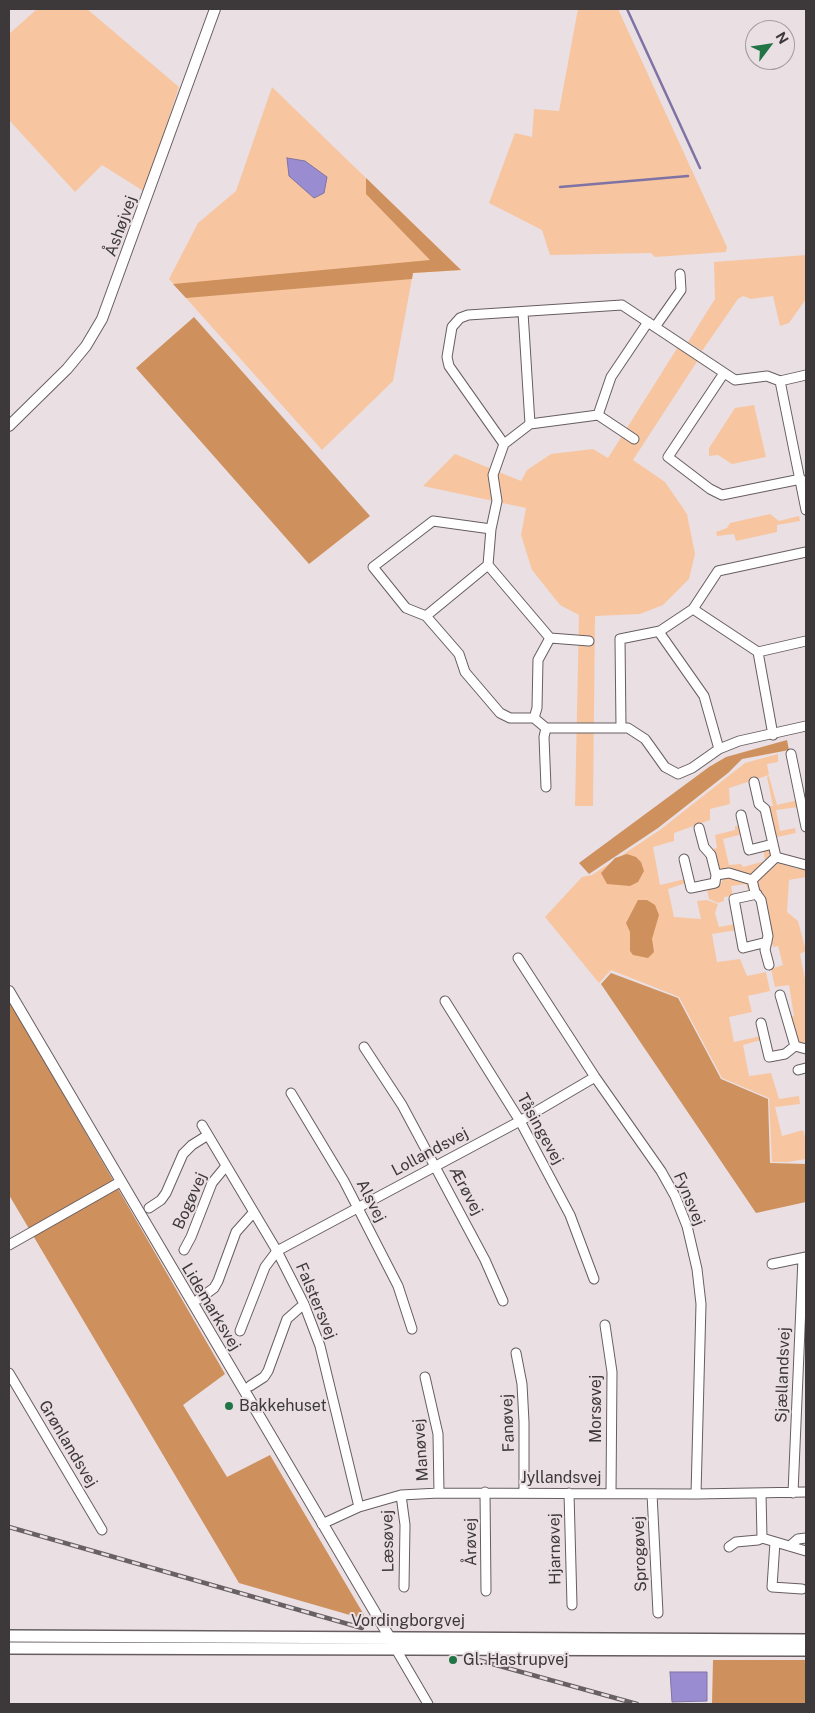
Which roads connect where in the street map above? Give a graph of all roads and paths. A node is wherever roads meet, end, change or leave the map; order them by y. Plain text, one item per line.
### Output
1 (215, 9) edge
2 (680, 274) dead end
3 (523, 312) junction
4 (652, 325) junction
5 (724, 373) junction
6 (806, 375) edge
7 (780, 381) junction
8 (598, 415) junction
9 (530, 424) junction
10 (9, 426) edge
11 (634, 439) dead end
12 (504, 444) junction
13 (803, 484) edge
14 (806, 510) edge
15 (491, 529) junction
16 (806, 552) edge
17 (488, 565) junction
18 (692, 609) junction
19 (426, 616) junction
20 (659, 632) junction
21 (550, 638) junction
22 (589, 640) dead end
23 (806, 641) edge
24 (758, 652) junction
25 (534, 718) junction
26 (806, 726) edge
27 (621, 727) junction
28 (546, 728) junction
29 (773, 735) junction
30 (719, 749) junction
31 (791, 754) dead end
32 (754, 782) dead end
33 (546, 788) dead end
34 (741, 815) dead end
35 (806, 827) edge
36 (699, 828) dead end
37 (773, 844) junction
38 (776, 857) junction
39 (684, 859) dead end
40 (806, 864) edge
41 (716, 876) junction
42 (752, 880) junction
43 (757, 894) junction
44 (767, 942) junction
45 (518, 958) dead end
46 (769, 965) dead end
47 (9, 991) edge
48 (780, 996) dead end
49 (445, 1001) dead end
50 (761, 1022) dead end
51 (795, 1046) junction
52 (364, 1048) dead end
53 (806, 1049) edge
54 (595, 1077) junction
55 (290, 1093) dead end
56 (520, 1121) junction
57 (202, 1125) dead end
58 (208, 1135) junction
59 (226, 1166) junction
60 (436, 1167) junction
61 (120, 1182) junction
62 (357, 1207) junction
63 (149, 1208) dead end
64 (253, 1213) junction
65 (9, 1245) edge
66 (184, 1250) dead end
67 (277, 1251) junction
68 (804, 1258) edge
69 (772, 1264) dead end
70 (594, 1279) dead end
71 (200, 1299) dead end
72 (503, 1302) dead end
73 (304, 1304) junction
74 (605, 1325) dead end
75 (412, 1329) dead end
76 (240, 1331) dead end
77 (516, 1353) dead end
78 (9, 1373) edge
79 (425, 1377) dead end
80 (250, 1386) dead end
81 (485, 1492) junction
82 (806, 1492) edge
83 (439, 1493) junction
84 (524, 1493) junction
85 (569, 1493) junction
86 (611, 1493) junction
87 (761, 1493) junction
88 (793, 1493) junction
89 (652, 1494) junction
90 (696, 1494) junction
91 (401, 1495) junction
92 (359, 1507) junction
93 (322, 1524) junction
94 (102, 1530) dead end
95 (762, 1538) junction
96 (806, 1538) edge
97 (775, 1542) junction
98 (790, 1546) junction
99 (730, 1547) dead end
100 (806, 1551) edge
101 (404, 1587) dead end
102 (802, 1589) dead end
103 (486, 1591) dead end
104 (572, 1605) dead end
105 (658, 1613) dead end
106 (9, 1636) edge
107 (388, 1637) junction
108 (806, 1640) edge
109 (9, 1648) edge
110 (806, 1650) edge
111 (397, 1651) junction
112 (428, 1704) edge

1 - 10 street, Åshøjvej
2 - 4 street
3 - 4 street
3 - 9 street
3 - 12 street
4 - 5 street
4 - 8 street
5 - 7 street
5 - 13 street
6 - 7 street
7 - 13 street
8 - 9 street
8 - 11 street
9 - 12 street
12 - 15 street
13 - 14 street
15 - 17 street
15 - 19 street
16 - 18 street
17 - 19 street
17 - 21 street
18 - 20 street
18 - 24 street
19 - 25 street
20 - 27 street
20 - 30 street
21 - 22 street
21 - 25 street
23 - 24 street
24 - 29 street
25 - 28 street
26 - 29 street
27 - 28 street
27 - 30 street
28 - 33 street
29 - 30 street
31 - 35 street
32 - 37 street
34 - 37 street
36 - 41 street
37 - 38 street
38 - 40 street
38 - 42 street
39 - 41 street
41 - 42 street
42 - 43 street
43 - 44 street
43 - 44 street
44 - 46 street
45 - 54 street, Fynsvej
47 - 61 street, Lidemarksvej
48 - 51 street
49 - 56 street, Tåsingevej
50 - 51 street
51 - 53 street
52 - 60 street, Ærøvej
54 - 56 street, Lollandsvej
54 - 90 street, Fynsvej
55 - 62 street, Alsvej
56 - 60 street, Lollandsvej
56 - 70 street, Tåsingevej
57 - 58 street, Falstersvej
58 - 59 street, Falstersvej
58 - 63 street, Bogøvej
59 - 64 street, Falstersvej
59 - 66 street, Bogøvej
60 - 62 street, Lollandsvej
60 - 72 street, Ærøvej
61 - 65 street
61 - 93 street, Lidemarksvej
62 - 67 street, Lollandsvej
62 - 75 street, Alsvej
64 - 67 street, Falstersvej
64 - 71 street
67 - 73 street, Falstersvej
67 - 76 street
68 - 69 street
68 - 88 street, Sjællandsvej
73 - 80 street
73 - 92 street, Falstersvej
74 - 86 street, Morsøvej
77 - 84 street, Fanøvej
78 - 94 street, Grønlandsvej
79 - 83 street, Manøvej
81 - 83 street, Jyllandsvej
81 - 84 street, Jyllandsvej
81 - 103 street, Årøvej
82 - 88 street, Jyllandsvej
83 - 91 street, Jyllandsvej
84 - 85 street, Jyllandsvej
85 - 86 street, Jyllandsvej
85 - 104 street, Hjarnøvej
86 - 89 street, Jyllandsvej
87 - 88 street, Jyllandsvej
87 - 90 street, Jyllandsvej
87 - 95 street
89 - 90 street, Jyllandsvej
89 - 105 street, Sprogøvej
91 - 92 street, Jyllandsvej
91 - 101 street, Læsøvej
92 - 93 street, Jyllandsvej
93 - 107 street, Lidemarksvej
95 - 97 street
95 - 99 street
96 - 98 street
97 - 98 street
97 - 102 street
98 - 100 street
106 - 107 main road, Vordingborgvej
107 - 108 main road, Vordingborgvej
107 - 111 street, Lidemarksvej
109 - 111 main road, Vordingborgvej
110 - 111 main road, Vordingborgvej
111 - 112 street

